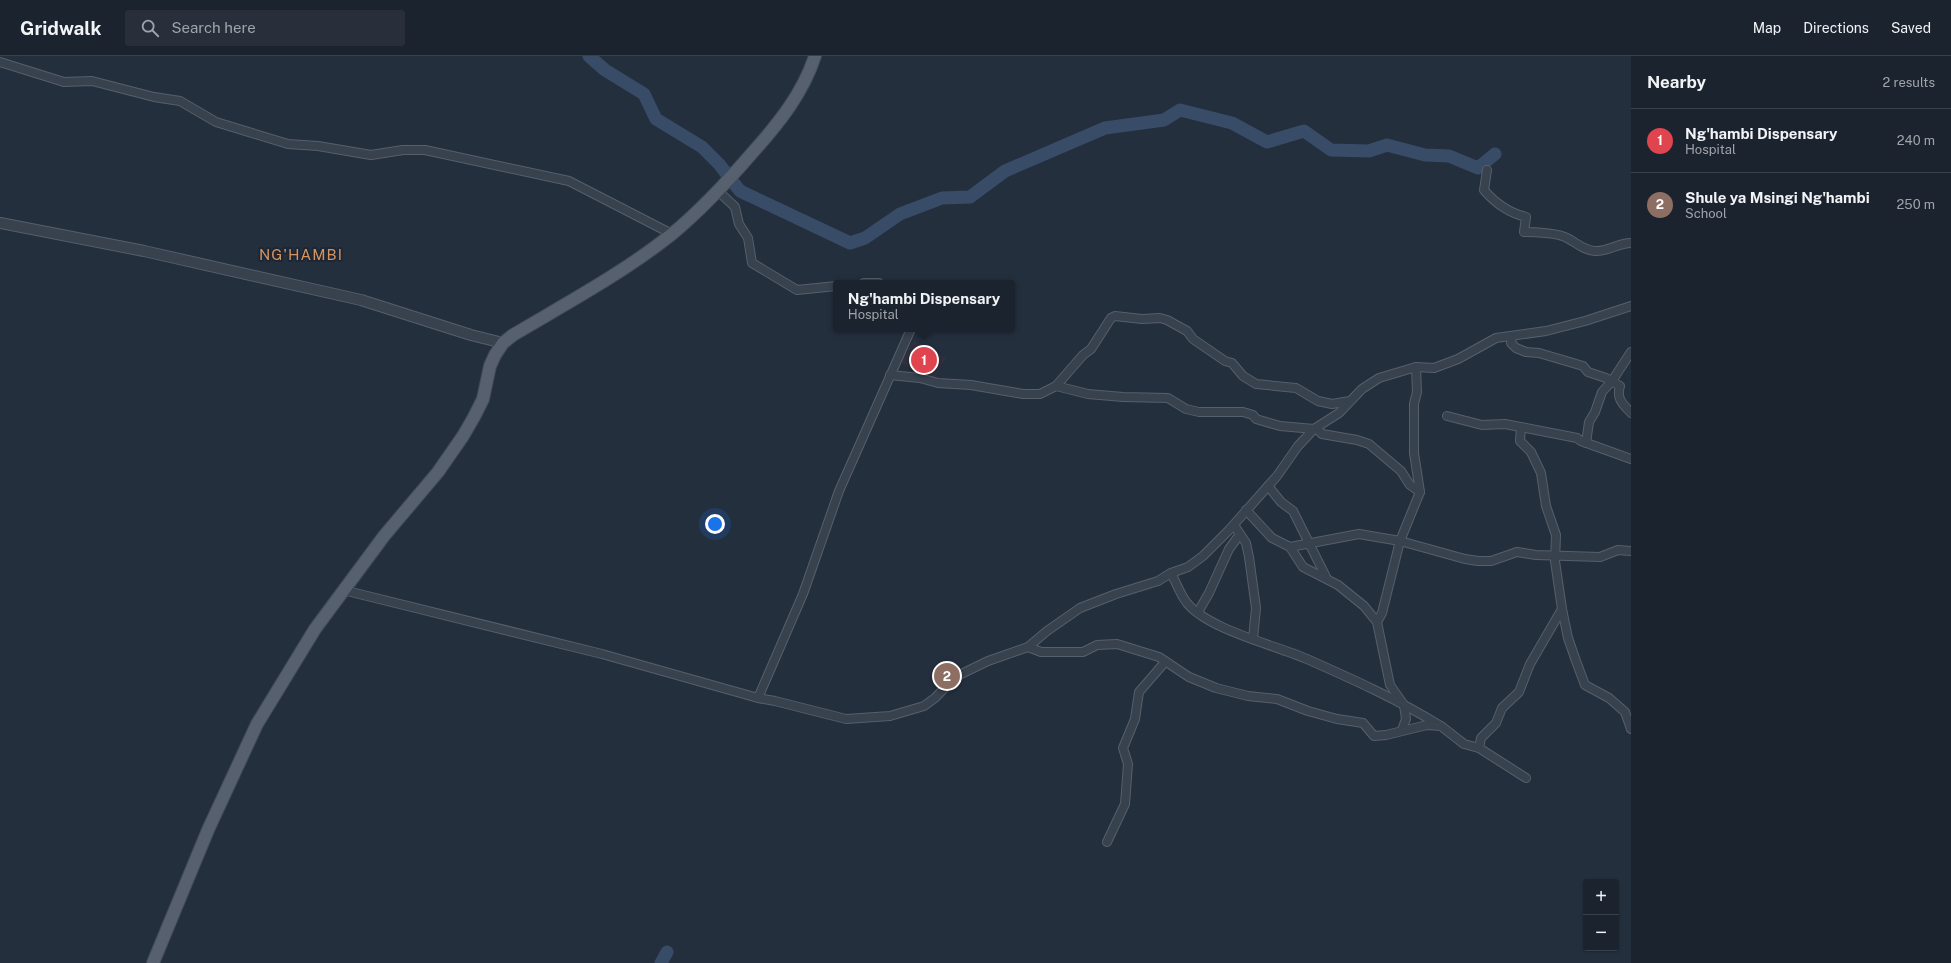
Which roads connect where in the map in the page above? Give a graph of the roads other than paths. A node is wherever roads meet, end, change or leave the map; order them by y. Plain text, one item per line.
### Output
1 (815, 56) edge
2 (0, 62) edge
3 (1487, 170) dead end
4 (717, 190) junction
5 (0, 223) edge
6 (672, 234) junction
7 (1631, 243) edge
8 (833, 286) edge
9 (1630, 309) edge
10 (910, 332) edge
11 (1512, 336) junction
12 (503, 343) junction
13 (1631, 352) edge
14 (1416, 367) junction
15 (890, 375) junction
16 (1612, 381) junction
17 (1056, 386) junction
18 (1350, 401) junction
19 (1631, 413) edge
20 (1447, 416) dead end
21 (1520, 427) junction
22 (1315, 429) junction
23 (1586, 443) junction
24 (1631, 459) edge
25 (1268, 486) junction
26 (1420, 492) junction
27 (1246, 510) junction
28 (1234, 525) junction
29 (1240, 534) junction
30 (1400, 541) junction
31 (1308, 543) junction
32 (1290, 547) junction
33 (1631, 551) edge
34 (1555, 555) junction
35 (1171, 573) junction
36 (1327, 579) junction
37 (343, 590) junction
38 (1562, 609) junction
39 (1198, 612) junction
40 (1377, 622) junction
41 (1253, 640) junction
42 (1028, 647) junction
43 (1165, 662) junction
44 (758, 698) junction
45 (1404, 705) junction
46 (1441, 726) junction
47 (1631, 729) edge
48 (1402, 730) junction
49 (1479, 748) junction
50 (1526, 778) dead end
51 (1107, 842) dead end
52 (153, 963) edge

1 - 4 main road
2 - 6 street
3 - 7 street
4 - 6 main road
4 - 8 street
5 - 12 street
6 - 12 main road
9 - 11 street
10 - 15 street
11 - 14 street
11 - 16 street
12 - 37 main road
13 - 16 street
14 - 18 street
14 - 26 street
15 - 17 street
15 - 44 street
16 - 19 street
16 - 23 street
17 - 18 street
17 - 22 street
18 - 22 street
20 - 21 street
21 - 23 street
21 - 34 street
22 - 25 street
22 - 26 street
23 - 24 street
25 - 27 street
25 - 31 street
26 - 30 street
27 - 28 street
27 - 32 street
28 - 29 street
28 - 35 street
29 - 39 street
29 - 41 street
30 - 31 street
30 - 34 street
30 - 40 street
31 - 32 street
31 - 36 street
32 - 36 street
33 - 34 street
34 - 38 street
35 - 39 street
35 - 42 street
36 - 40 street
37 - 44 street
37 - 52 main road
38 - 47 street
38 - 49 street
39 - 41 street
40 - 45 street
41 - 45 street
42 - 43 street
42 - 44 street
43 - 48 street
43 - 51 street
45 - 46 street
45 - 48 street
46 - 48 street
46 - 49 street
49 - 50 street

